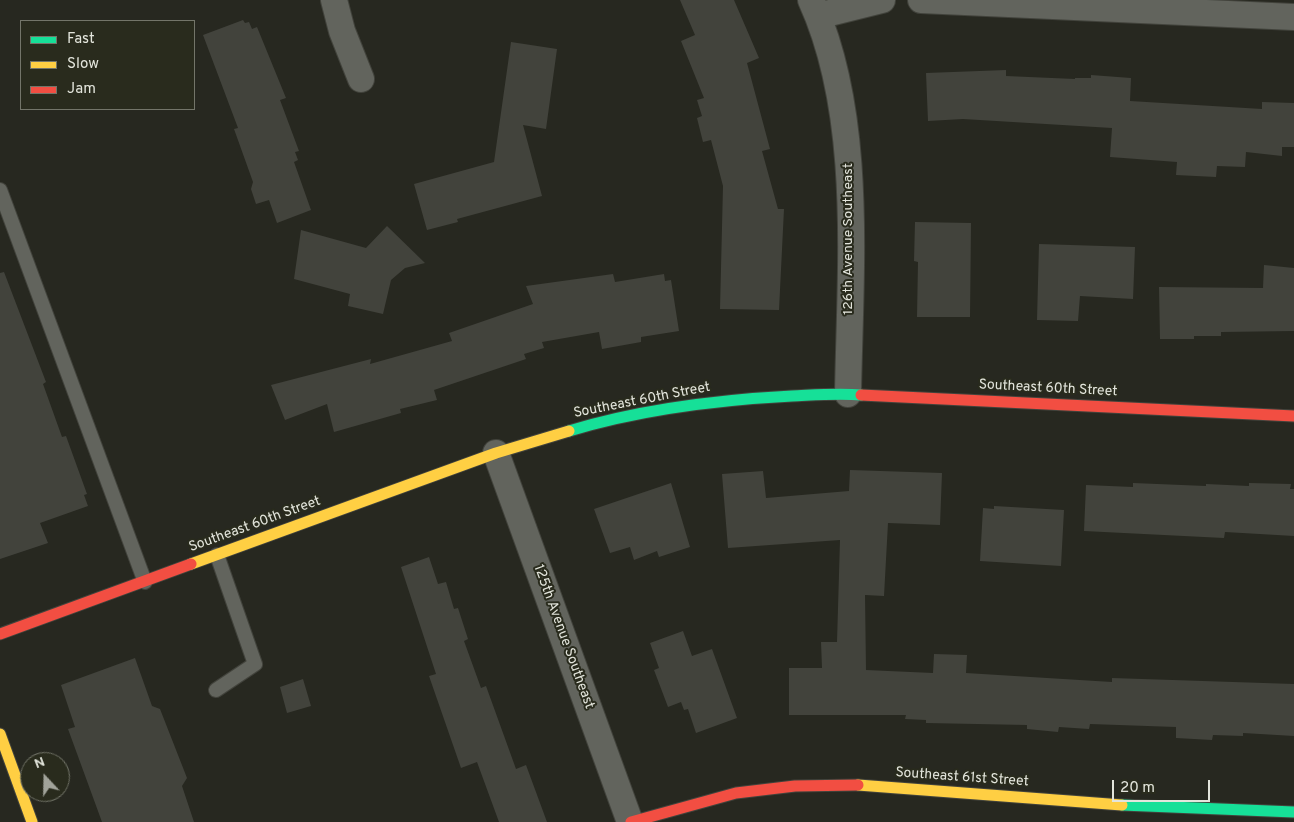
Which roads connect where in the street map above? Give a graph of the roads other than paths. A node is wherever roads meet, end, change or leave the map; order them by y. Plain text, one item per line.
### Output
1 (334, 0) edge
2 (882, 0) edge
3 (920, 0) edge
4 (815, 8) edge
5 (1294, 17) edge
6 (361, 79) dead end
7 (0, 190) edge
8 (848, 394) junction
9 (1294, 416) edge
10 (496, 453) junction
11 (217, 555) junction
12 (145, 582) junction
13 (0, 634) edge
14 (216, 690) dead end
15 (0, 734) edge
16 (1294, 812) edge
17 (1110, 814) edge
18 (32, 822) edge
19 (631, 822) edge

1 - 6 street
2 - 4 street
3 - 5 street
4 - 8 street, 126th Avenue Southeast
7 - 12 lane
8 - 9 street, Southeast 60th Street
8 - 10 street, Southeast 60th Street
10 - 11 street, Southeast 60th Street
10 - 19 street, 125th Avenue Southeast
11 - 12 street, Southeast 60th Street
11 - 14 lane
12 - 13 street, Southeast 60th Street
15 - 18 street
16 - 17 street, Southeast 61st Street
17 - 19 street, Southeast 61st Street

